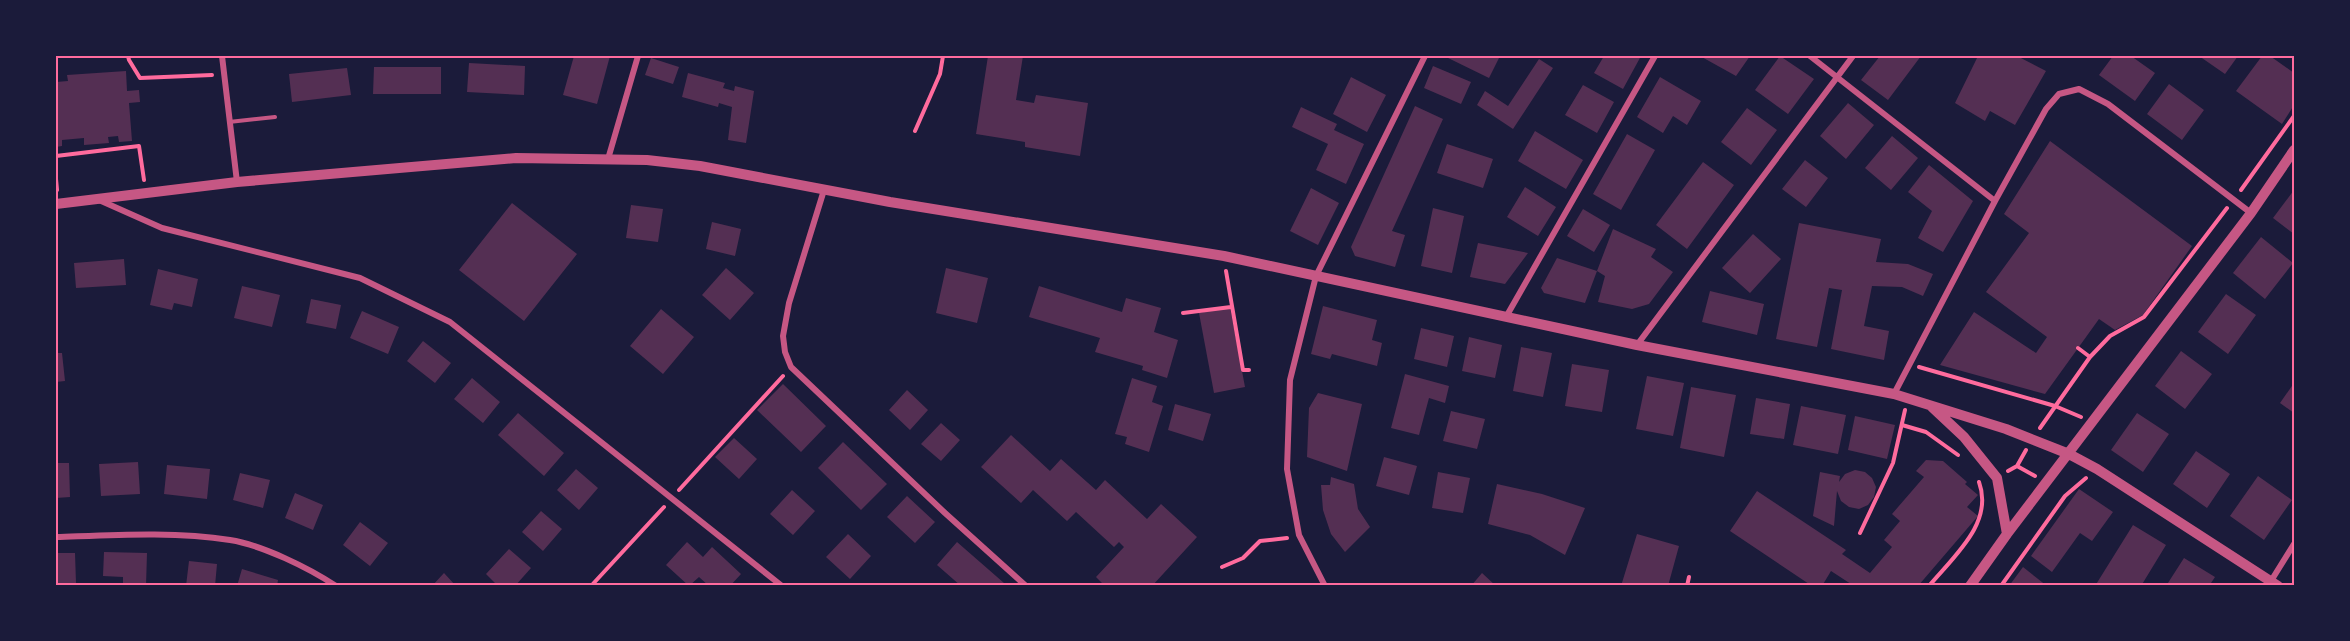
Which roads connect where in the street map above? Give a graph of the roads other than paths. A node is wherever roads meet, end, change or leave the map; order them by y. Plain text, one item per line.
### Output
1 (222, 56) edge
2 (638, 56) edge
3 (1425, 56) edge
4 (1655, 56) edge
5 (1810, 56) edge
6 (1853, 56) edge
7 (1837, 77) junction
8 (275, 117) dead end
9 (229, 122) junction
10 (2295, 150) edge
11 (608, 159) junction
12 (237, 182) junction
13 (824, 190) junction
14 (96, 198) junction
15 (1995, 201) junction
16 (56, 204) edge
17 (2251, 213) junction
18 (1316, 276) junction
19 (1505, 317) junction
20 (1637, 345) junction
21 (1894, 394) junction
22 (1931, 405) junction
23 (2068, 454) junction
24 (2007, 534) junction
25 (56, 537) edge
26 (2295, 544) edge
27 (2274, 583) edge
28 (336, 585) edge
29 (782, 585) edge
30 (1026, 585) edge
31 (1325, 585) edge
32 (1970, 585) edge

1 - 9 street
2 - 11 street
3 - 18 street
4 - 19 street
5 - 7 street
6 - 7 street
7 - 15 street
7 - 20 street
8 - 9 lane
9 - 12 street
10 - 17 street
11 - 12 street
11 - 13 street
12 - 14 street
13 - 18 street
13 - 30 street
14 - 16 street
14 - 29 street
15 - 17 street
15 - 21 street
17 - 23 street
18 - 19 street
18 - 31 street
19 - 20 street
20 - 21 street
21 - 22 street
22 - 23 street
22 - 24 street
23 - 24 street
23 - 27 street
24 - 32 street
25 - 28 street
26 - 27 street

